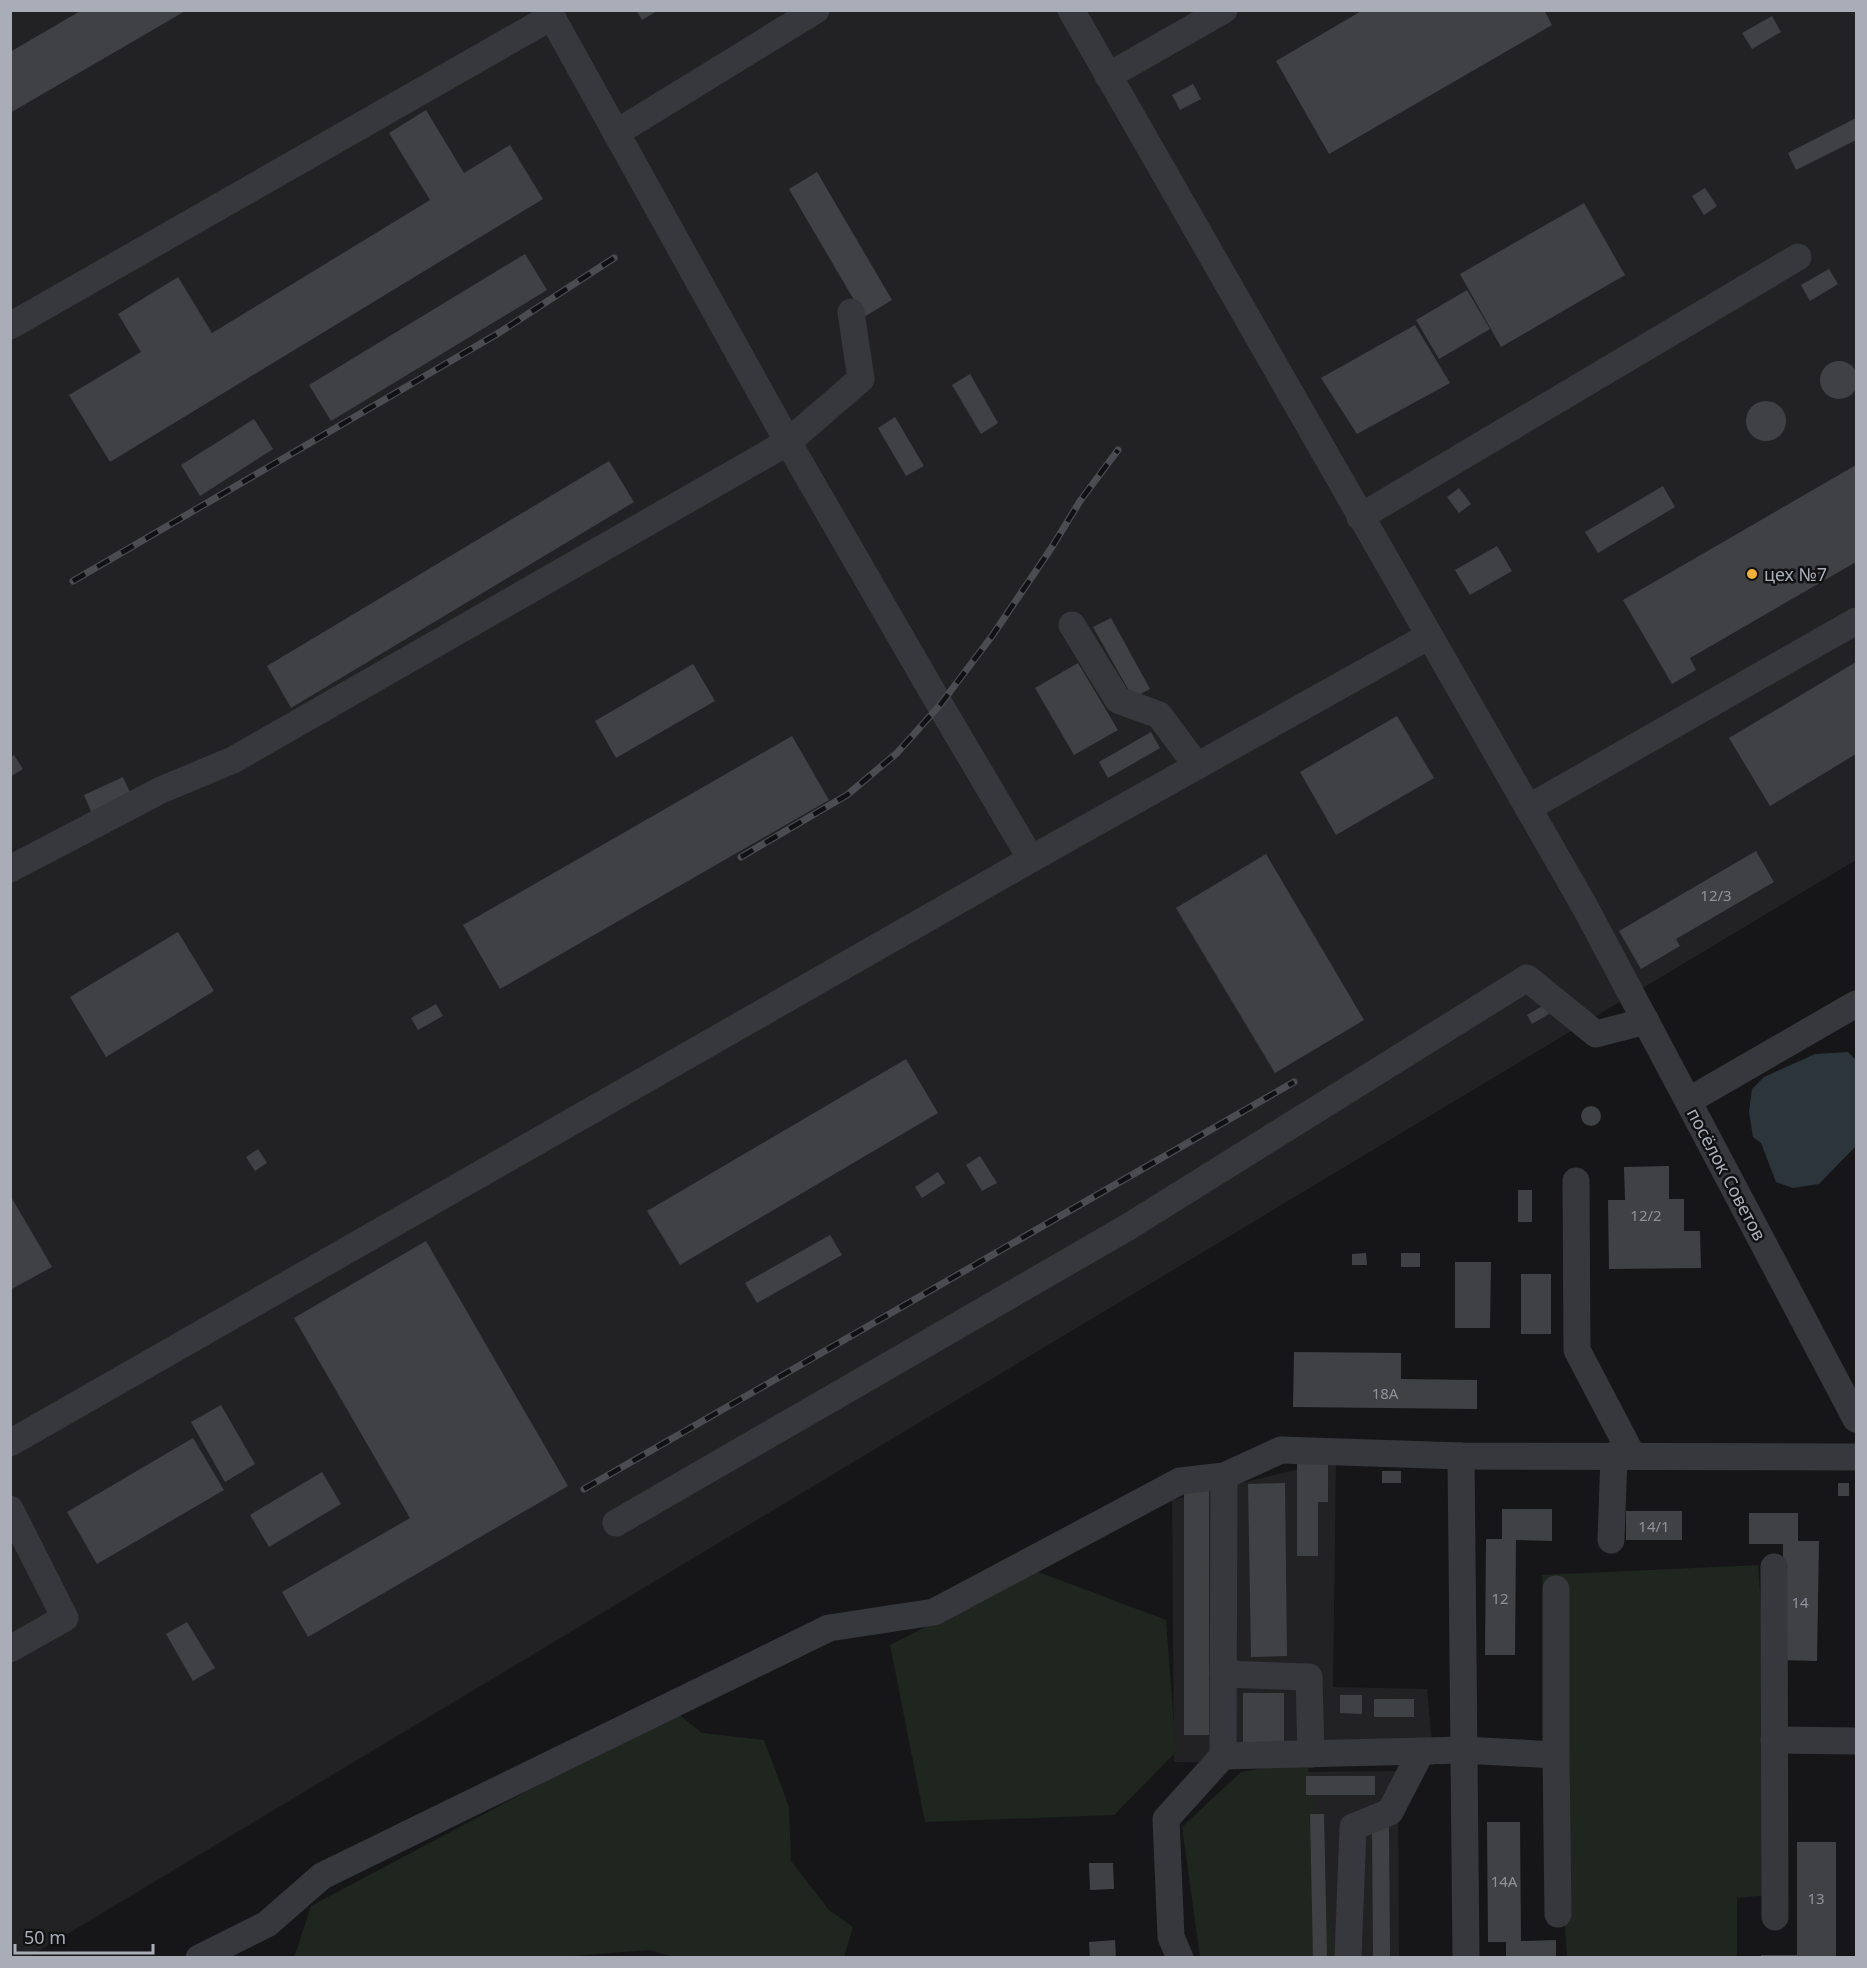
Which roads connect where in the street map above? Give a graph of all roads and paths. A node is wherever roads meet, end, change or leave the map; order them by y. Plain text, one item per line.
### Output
1 (816, 10) edge
2 (1071, 10) edge
3 (1224, 10) edge
4 (549, 14) edge
5 (1107, 76) junction
6 (616, 133) junction
7 (1798, 256) dead end
8 (851, 312) dead end
9 (10, 326) edge
10 (788, 442) junction
11 (1360, 517) junction
12 (1857, 621) edge
13 (1072, 625) dead end
14 (1429, 636) junction
15 (1197, 766) junction
16 (1528, 808) junction
17 (1031, 859) junction
18 (10, 869) edge
19 (1857, 1005) edge
20 (1646, 1021) junction
21 (1689, 1101) junction
22 (1576, 1181) dead end
23 (1845, 1376) edge
24 (1857, 1419) edge
25 (10, 1443) edge
26 (1623, 1455) junction
27 (1461, 1456) junction
28 (1857, 1457) edge
29 (1224, 1476) junction
30 (10, 1509) edge
31 (616, 1523) dead end
32 (1611, 1540) dead end
33 (1774, 1567) dead end
34 (1556, 1589) dead end
35 (10, 1649) edge
36 (1223, 1674) junction
37 (1774, 1740) junction
38 (1857, 1741) edge
39 (1463, 1750) junction
40 (1421, 1752) junction
41 (1311, 1754) junction
42 (1556, 1755) junction
43 (1223, 1756) junction
44 (1558, 1914) dead end
45 (1775, 1917) dead end
46 (199, 1958) edge
47 (1180, 1958) edge
48 (1348, 1958) edge
49 (1466, 1958) edge

1 - 6 street
2 - 5 street
3 - 5 street
4 - 6 street
4 - 9 street
5 - 11 street
6 - 10 street
7 - 11 street
8 - 10 street
10 - 17 street
10 - 18 street
11 - 14 street
12 - 16 street
13 - 15 street
14 - 15 street
14 - 16 street
15 - 17 street
16 - 20 street
17 - 25 street
19 - 21 street, посёлок Советов
20 - 21 street
20 - 31 street
21 - 23 street, посёлок Советов
22 - 26 street
23 - 24 street, посёлок Советов
26 - 27 street
26 - 28 street
26 - 32 street
27 - 29 street
27 - 39 street
29 - 36 street
29 - 46 street
30 - 35 street
33 - 37 street
34 - 42 street
36 - 41 street
36 - 43 street
37 - 38 street
37 - 45 street
39 - 40 street
39 - 42 street
39 - 49 street
40 - 41 street
40 - 48 street
41 - 43 street
42 - 44 street
43 - 47 street

